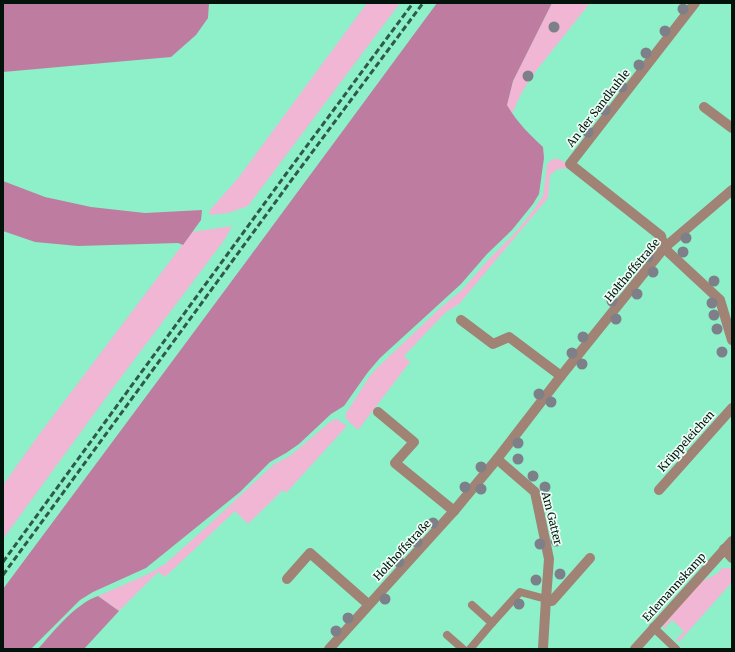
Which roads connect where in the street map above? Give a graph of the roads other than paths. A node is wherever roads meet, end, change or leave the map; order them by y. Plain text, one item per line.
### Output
1 (695, 3) edge
2 (704, 107) dead end
3 (732, 128) edge
4 (732, 190) edge
5 (664, 248) junction
6 (461, 320) dead end
7 (732, 340) edge
8 (561, 376) junction
9 (732, 408) edge
10 (378, 412) dead end
11 (497, 459) junction
12 (658, 490) dead end
13 (454, 511) junction
14 (732, 541) edge
15 (724, 549) junction
16 (590, 558) dead end
17 (732, 558) edge
18 (287, 579) dead end
19 (546, 599) junction
20 (368, 604) junction
21 (472, 605) dead end
22 (492, 623) junction
23 (654, 627) junction
24 (447, 635) dead end
25 (543, 648) edge
26 (329, 649) edge
27 (463, 649) edge
28 (470, 649) edge
29 (635, 649) edge
30 (676, 649) edge

1 - 5 street, An der Sandkuhle
2 - 3 street
4 - 5 street, Holthoffstraße
5 - 7 street
5 - 8 street, Holthoffstraße
6 - 8 street
8 - 11 street, Holthoffstraße
9 - 12 street, Krüppeleichen
10 - 13 street
11 - 13 street, Holthoffstraße
11 - 19 street, Am Gatter
13 - 20 street, Holthoffstraße
14 - 15 street, Erlemannskamp
15 - 17 street
15 - 23 street, Erlemannskamp
16 - 19 street
18 - 20 street
19 - 22 lane
19 - 25 street, Am Gatter
20 - 26 street, Holthoffstraße
21 - 22 lane
22 - 28 lane
23 - 29 street, Erlemannskamp
23 - 30 lane
24 - 27 lane

